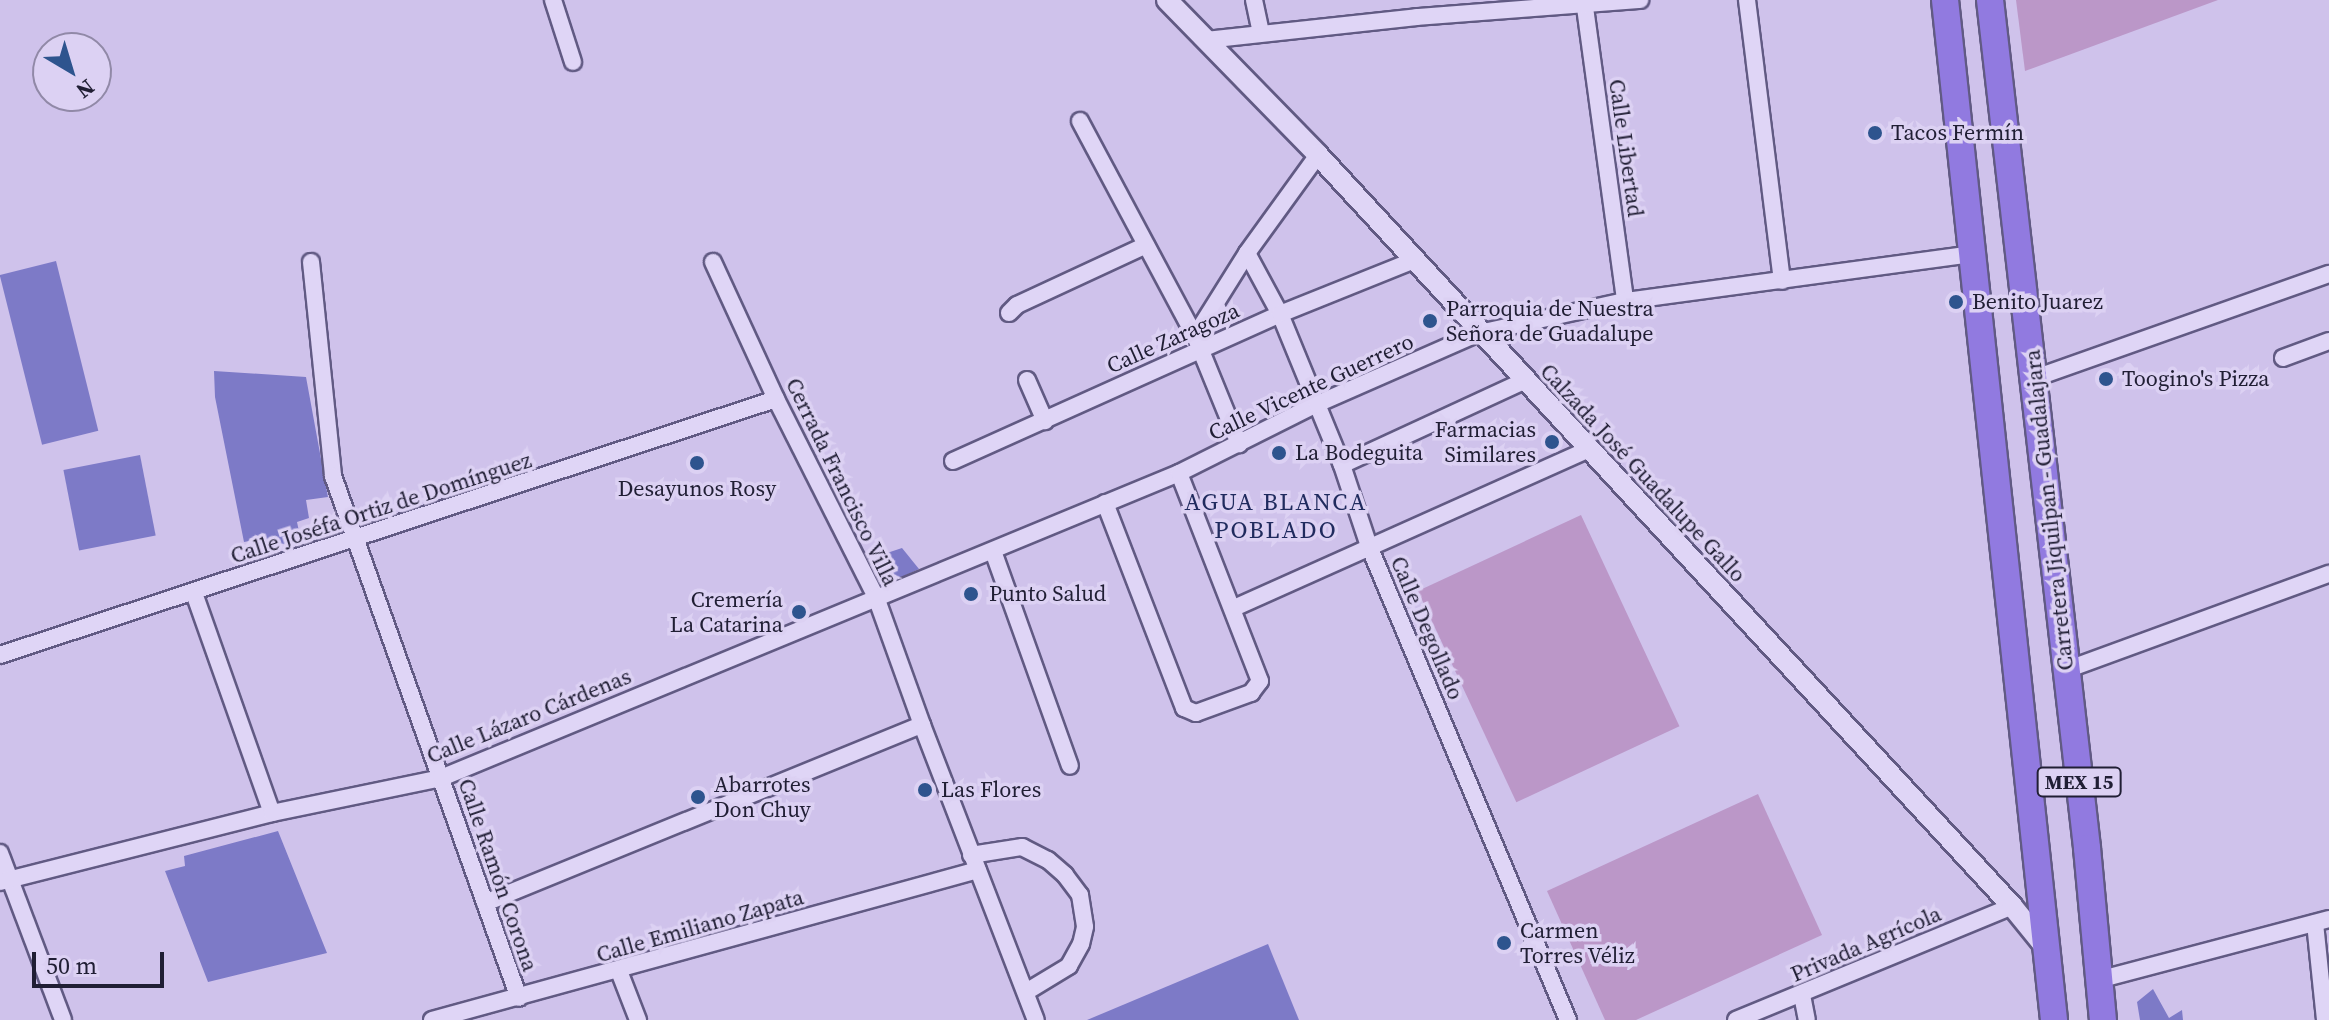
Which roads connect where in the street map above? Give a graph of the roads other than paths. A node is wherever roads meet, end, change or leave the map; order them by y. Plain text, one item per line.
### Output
1 (553, 0) edge
2 (1167, 0) edge
3 (1254, 0) edge
4 (1640, 0) edge
5 (1747, 0) edge
6 (1945, 0) edge
7 (1990, 0) edge
8 (2006, 0) edge
9 (1584, 2) edge
10 (1417, 8) edge
11 (1261, 33) junction
12 (1206, 40) junction
13 (1995, 54) junction
14 (573, 62) dead end
15 (1080, 121) dead end
16 (1318, 155) junction
17 (1146, 245) junction
18 (1247, 253) junction
19 (1973, 254) junction
20 (1414, 260) junction
21 (311, 262) dead end
22 (713, 262) dead end
23 (2329, 275) edge
24 (1782, 281) junction
25 (1625, 301) junction
26 (1009, 313) dead end
27 (1280, 314) junction
28 (1479, 333) junction
29 (2329, 341) edge
30 (1198, 343) junction
31 (2283, 358) dead end
32 (2035, 378) junction
33 (1027, 380) dead end
34 (1524, 381) junction
35 (776, 399) junction
36 (1317, 404) junction
37 (1045, 421) junction
38 (1239, 444) junction
39 (1588, 450) junction
40 (953, 461) dead end
41 (1342, 465) junction
42 (1179, 473) junction
43 (1105, 503) junction
44 (354, 541) junction
45 (1369, 546) junction
46 (993, 551) junction
47 (2329, 574) edge
48 (194, 593) junction
49 (876, 597) junction
50 (1234, 608) junction
51 (0, 655) edge
52 (2066, 670) junction
53 (922, 725) junction
54 (1070, 766) dead end
55 (441, 778) junction
56 (272, 813) junction
57 (0, 853) edge
58 (975, 863) junction
59 (5, 880) edge
60 (485, 903) junction
61 (2012, 906) junction
62 (2322, 921) edge
63 (2047, 949) junction
64 (619, 971) junction
65 (2098, 980) junction
66 (1026, 992) junction
67 (1802, 995) junction
68 (519, 998) junction
69 (63, 1020) edge
70 (432, 1020) edge
71 (638, 1020) edge
72 (1036, 1020) edge
73 (1568, 1020) edge
74 (1736, 1020) edge
75 (1807, 1020) edge
76 (2054, 1020) edge
77 (2103, 1020) edge
78 (2325, 1020) edge

1 - 14 street
2 - 12 street, Calzada José Guadalupe Gallo
3 - 11 street
4 - 9 street
5 - 24 street
6 - 19 highway, MEX 15
7 - 13 highway, Carretera Jiquilpan - Guadalajara / MEX 15
8 - 13 highway
9 - 10 street
9 - 25 street, Calle Libertad
10 - 11 street
11 - 12 street
12 - 16 street, Calzada José Guadalupe Gallo
13 - 32 highway, Carretera Jiquilpan - Guadalajara / MEX 15
15 - 17 street
16 - 18 street
16 - 20 street, Calzada José Guadalupe Gallo
17 - 26 street
17 - 30 street
18 - 27 street, Calle Degollado
18 - 30 street
19 - 24 street, Calle Vicente Guerrero
19 - 63 highway, MEX 15
20 - 27 street, Calle Zaragoza
20 - 28 street, Calzada José Guadalupe Gallo
21 - 44 street, Calle Ramón Corona
22 - 35 street, Cerrada Francisco Villa
23 - 32 street
24 - 25 street, Calle Vicente Guerrero
25 - 28 street, Calle Vicente Guerrero
27 - 30 street, Calle Zaragoza
27 - 36 street, Calle Degollado
28 - 34 street, Calzada José Guadalupe Gallo
28 - 36 street, Calle Vicente Guerrero
29 - 31 street
30 - 37 street, Calle Zaragoza
30 - 38 street
32 - 52 highway, Carretera Jiquilpan - Guadalajara / MEX 15
33 - 37 street
34 - 39 street, Calzada José Guadalupe Gallo
34 - 41 street
35 - 44 street, Calle Joséfa Ortiz de Domínguez
35 - 49 street, Cerrada Francisco Villa
36 - 38 street, Calle Vicente Guerrero
36 - 41 street, Calle Degollado
37 - 40 street, Calle Zaragoza
38 - 42 street, Calle Vicente Guerrero
39 - 45 street
39 - 61 street, Calzada José Guadalupe Gallo
41 - 45 street, Calle Degollado
42 - 43 street, Calle Vicente Guerrero
42 - 50 street
43 - 46 street, Calle Vicente Guerrero
43 - 50 street
44 - 48 street, Calle Joséfa Ortiz de Domínguez
44 - 55 street, Calle Ramón Corona
45 - 50 street
45 - 73 street, Calle Degollado
46 - 49 street, Calle Vicente Guerrero
46 - 54 street
47 - 52 street
48 - 51 street, Calle Joséfa Ortiz de Domínguez
48 - 56 street
49 - 53 street, Cerrada Francisco Villa
49 - 55 street, Calle Lázaro Cárdenas
52 - 65 highway, Carretera Jiquilpan - Guadalajara / MEX 15
53 - 58 street, Cerrada Francisco Villa
53 - 60 street
55 - 56 street, Calle Lázaro Cárdenas
55 - 60 street, Calle Ramón Corona
56 - 59 street, Calle Lázaro Cárdenas
57 - 59 street
58 - 64 street, Calle Emiliano Zapata
58 - 66 street, Cerrada Francisco Villa
58 - 66 street, Calle Emiliano Zapata
59 - 69 street
60 - 68 street, Calle Ramón Corona
61 - 63 street, Calzada José Guadalupe Gallo
61 - 67 street, Privada Agrícola
62 - 65 street
62 - 78 street
63 - 76 highway, MEX 15
64 - 68 street, Calle Emiliano Zapata
64 - 71 street
65 - 77 highway, Carretera Jiquilpan - Guadalajara / MEX 15
66 - 72 street, Cerrada Francisco Villa
67 - 74 street, Privada Agrícola
67 - 75 street
68 - 70 street, Calle Emiliano Zapata

